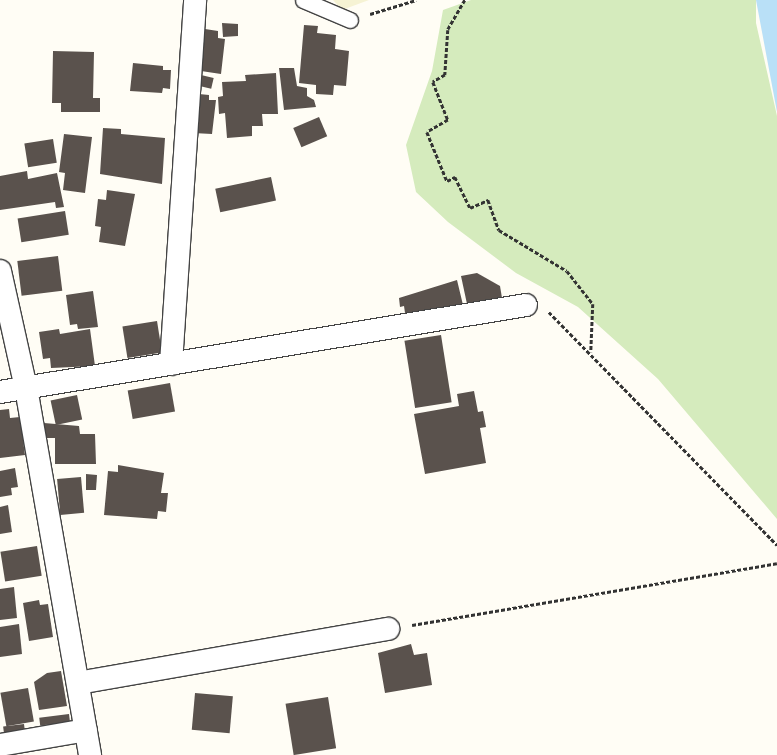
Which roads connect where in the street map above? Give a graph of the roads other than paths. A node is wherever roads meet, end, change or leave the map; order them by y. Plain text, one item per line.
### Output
1 (195, 0) edge
2 (303, 0) edge
3 (350, 20) road end
4 (1, 283) edge
5 (526, 305) road end
6 (171, 364) junction
7 (26, 388) junction
8 (0, 392) edge
9 (388, 629) road end
10 (78, 683) junction
11 (86, 730) junction
12 (0, 745) edge
13 (90, 755) edge

1 - 6 street
2 - 3 lane
4 - 7 street
5 - 6 street
6 - 7 street
7 - 8 street
7 - 10 street
9 - 10 street
10 - 11 street
11 - 12 street
11 - 13 street

